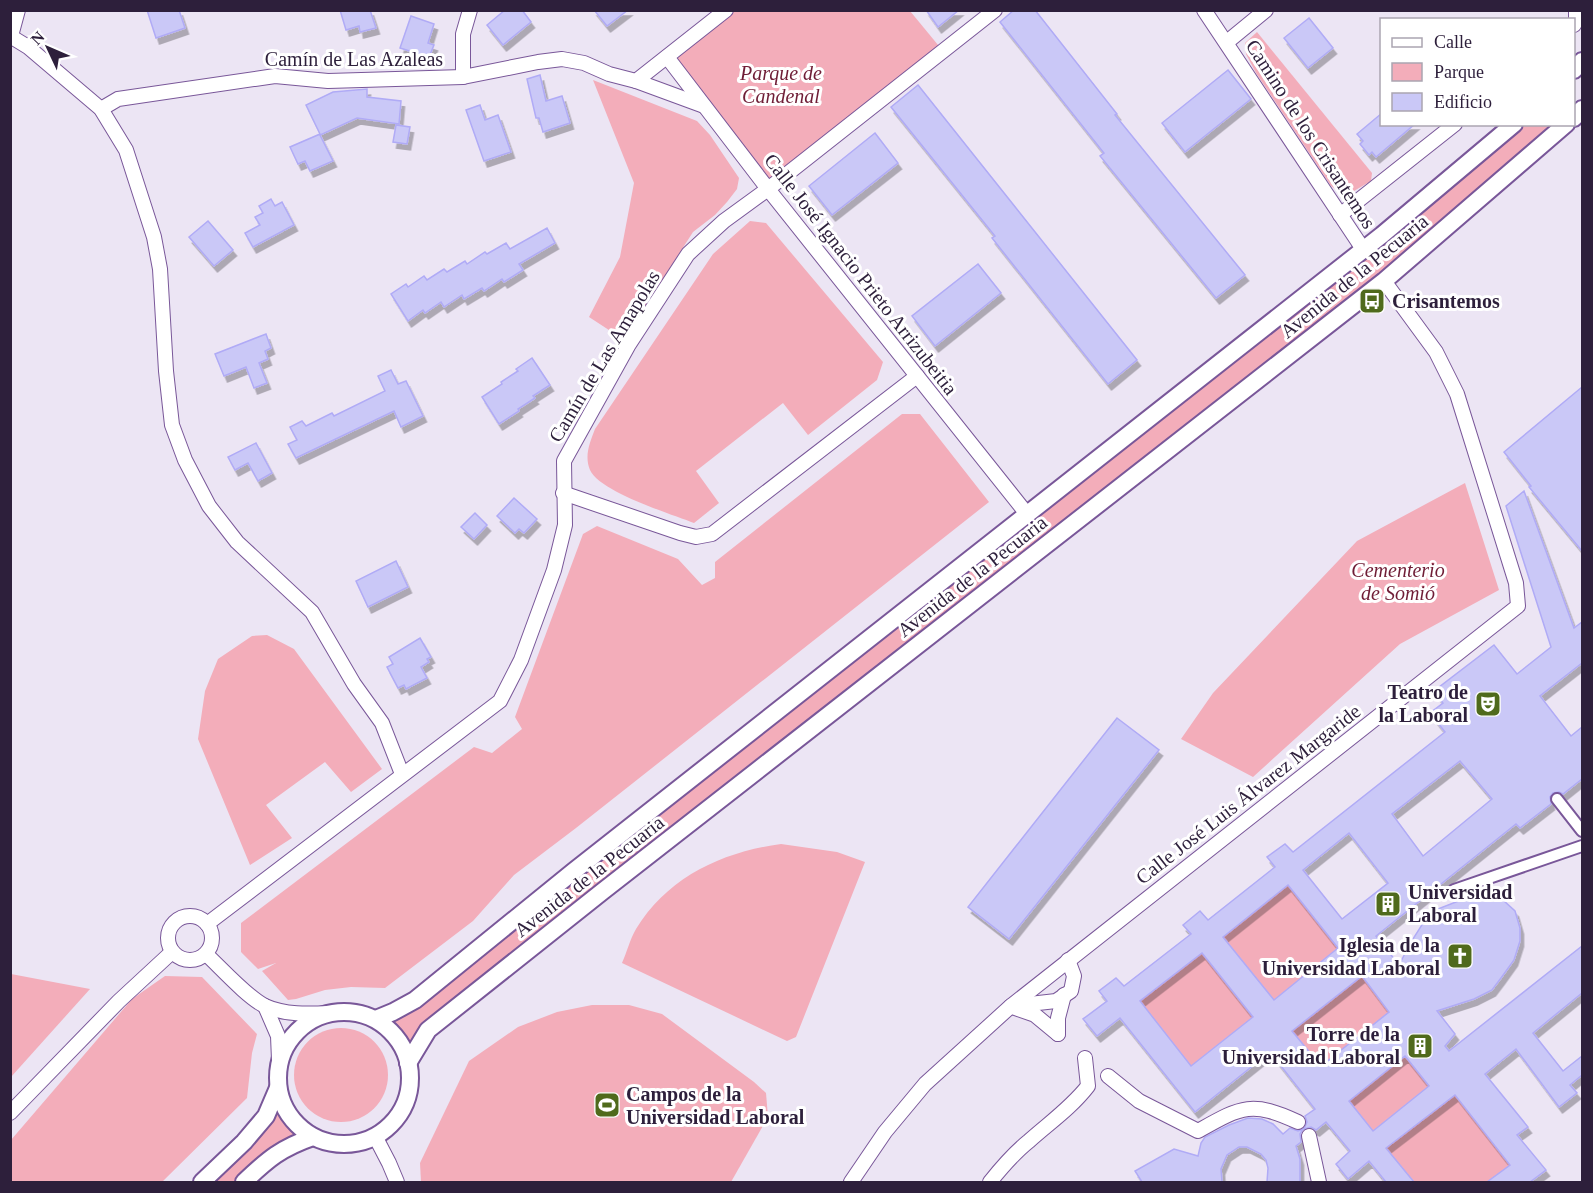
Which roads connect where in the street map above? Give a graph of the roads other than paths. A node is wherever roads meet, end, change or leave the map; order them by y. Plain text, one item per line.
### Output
1 (18, 10) edge
2 (470, 10) edge
3 (726, 10) edge
4 (995, 10) edge
5 (1204, 10) edge
6 (1266, 10) edge
7 (11, 36) edge
8 (1227, 42) junction
9 (667, 57) junction
10 (463, 77) junction
11 (636, 81) junction
12 (705, 106) junction
13 (101, 109) junction
14 (1452, 126) edge
15 (1512, 126) edge
16 (1564, 126) edge
17 (768, 189) junction
18 (1340, 215) junction
19 (1363, 249) junction
20 (1384, 281) junction
21 (917, 376) junction
22 (563, 493) junction
23 (1027, 514) junction
24 (402, 774) junction
25 (1557, 799) dead end
26 (1582, 831) edge
27 (1582, 846) edge
28 (1454, 890) dead end
29 (207, 924) junction
30 (172, 952) junction
31 (206, 954) junction
32 (1068, 960) junction
33 (1065, 995) junction
34 (265, 1006) junction
35 (1011, 1006) junction
36 (330, 1013) junction
37 (376, 1019) junction
38 (1085, 1058) dead end
39 (279, 1060) junction
40 (408, 1062) junction
41 (1108, 1076) dead end
42 (278, 1088) junction
43 (10, 1113) edge
44 (1298, 1122) dead end
45 (1309, 1136) dead end
46 (313, 1137) junction
47 (376, 1138) junction
48 (202, 1182) edge
49 (244, 1182) edge
50 (397, 1182) edge
51 (850, 1182) edge
52 (990, 1182) edge
53 (1319, 1182) edge

1 - 7 street
2 - 10 street
3 - 9 street
4 - 17 street, Camín de Las Amapolas
5 - 8 street, Camino de los Crisantemos
6 - 8 street
7 - 13 street
8 - 18 street, Camino de los Crisantemos
9 - 11 street
9 - 12 street, Calle José Ignacio Prieto Arrizubeitia
10 - 11 street, Camín de Las Azaleas
10 - 13 street, Camín de Las Azaleas
11 - 12 street, Camín de Las Azaleas
12 - 17 street, Calle José Ignacio Prieto Arrizubeitia
13 - 24 street
14 - 18 street
15 - 19 street, Avenida de la Pecuaria
16 - 20 street, Avenida de la Pecuaria
17 - 21 street, Calle José Ignacio Prieto Arrizubeitia
17 - 22 street, Camín de Las Amapolas
18 - 19 street, Camino de los Crisantemos
19 - 23 street, Avenida de la Pecuaria
20 - 32 street, Calle José Luis Álvarez Margaride
20 - 40 street, Avenida de la Pecuaria
21 - 22 street
21 - 23 street, Calle José Ignacio Prieto Arrizubeitia
22 - 24 street, Camín de Las Amapolas
23 - 37 street, Avenida de la Pecuaria
24 - 29 street, Camín de Las Amapolas
25 - 26 street
27 - 28 street
29 - 30 street
29 - 31 street
30 - 31 street
30 - 43 street
31 - 34 street
32 - 33 street
32 - 35 street, Calle José Luis Álvarez Margaride
33 - 35 street
33 - 35 street
34 - 36 street
34 - 39 street
35 - 51 street, Calle José Luis Álvarez Margaride
36 - 37 street
36 - 39 street
37 - 40 street
38 - 52 street
39 - 42 street
40 - 47 street
41 - 44 street
42 - 46 street
42 - 48 street
45 - 53 street
46 - 47 street
46 - 49 street
47 - 50 street

